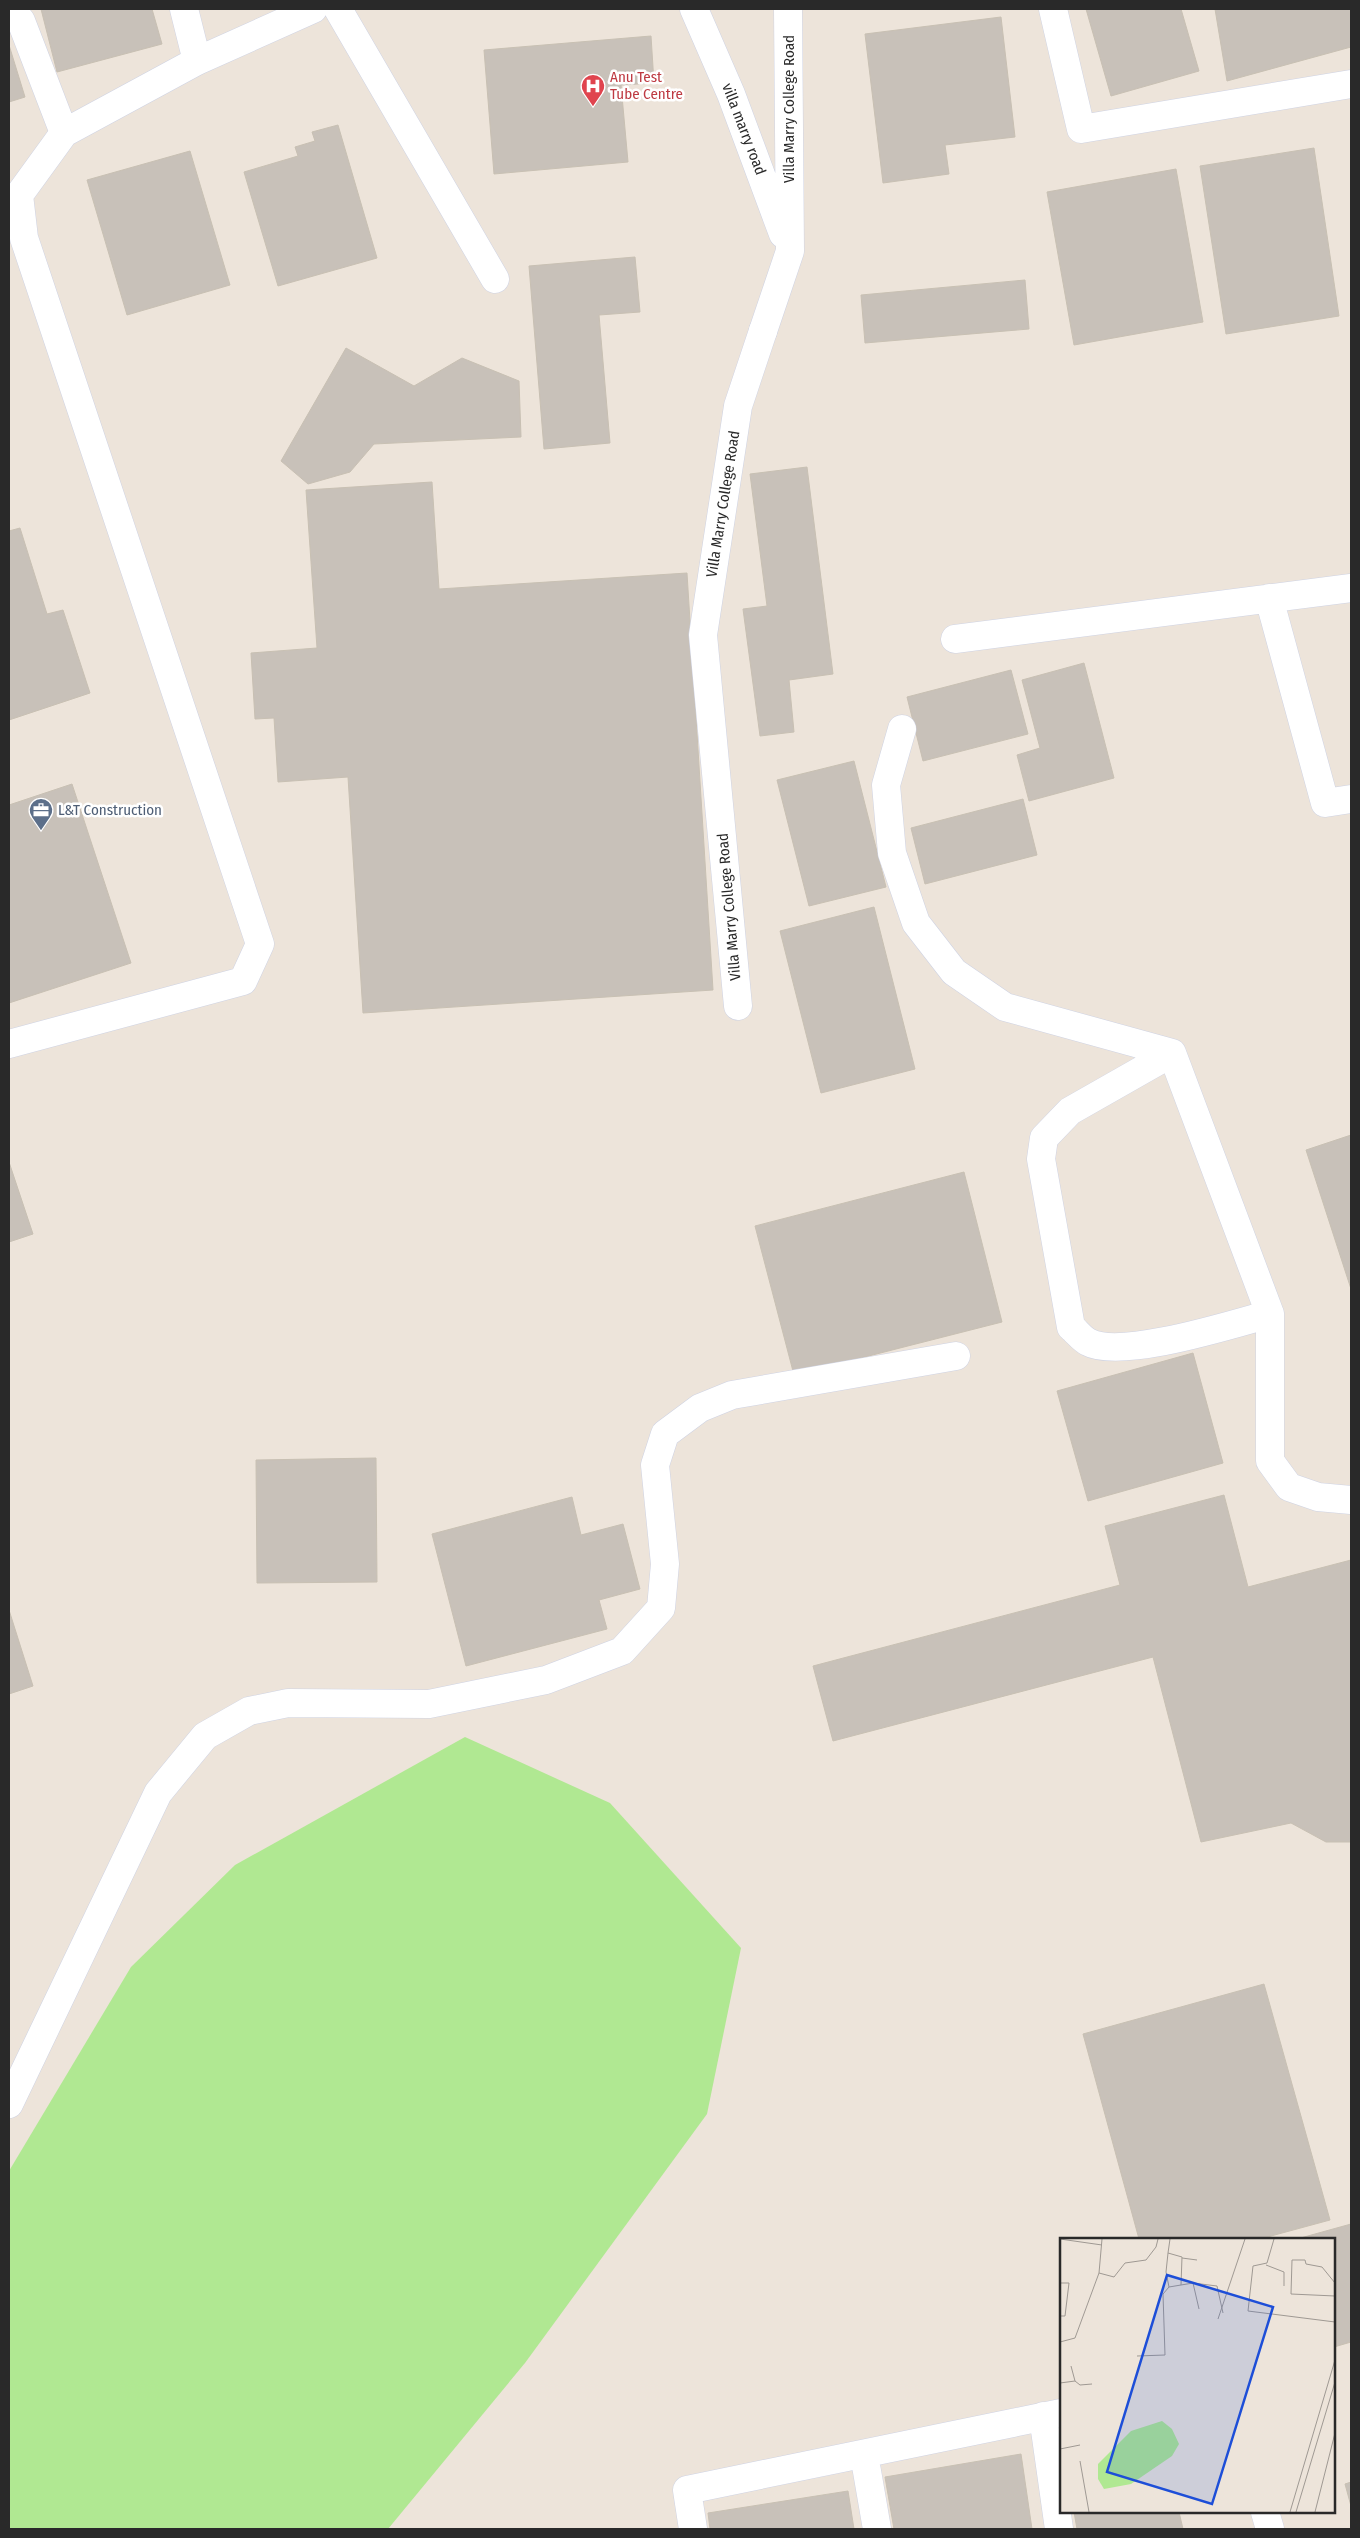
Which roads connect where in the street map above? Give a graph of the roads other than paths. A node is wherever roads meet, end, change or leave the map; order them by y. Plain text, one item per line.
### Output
1 (11, 9) edge
2 (184, 9) edge
3 (313, 9) edge
4 (338, 9) edge
5 (694, 9) edge
6 (788, 9) edge
7 (1053, 9) edge
8 (197, 61) junction
9 (1351, 84) edge
10 (64, 132) junction
11 (790, 251) junction
12 (495, 279) dead end
13 (1351, 588) edge
14 (1269, 598) junction
15 (955, 639) dead end
16 (902, 729) dead end
17 (1351, 799) edge
18 (738, 1006) dead end
19 (9, 1044) edge
20 (1172, 1053) junction
21 (1270, 1314) junction
22 (956, 1356) dead end
23 (1351, 1500) edge
24 (9, 2104) edge
25 (1052, 2414) edge
26 (864, 2454) junction
27 (1266, 2513) edge
28 (693, 2529) edge
29 (877, 2529) edge
30 (1059, 2529) edge
31 (1270, 2529) edge

1 - 10 street
2 - 8 street
3 - 8 street
4 - 12 street
5 - 11 street, villa marry road
6 - 11 street, Villa Marry College Road
7 - 9 street
8 - 10 street
10 - 19 street
11 - 18 street, Villa Marry College Road
13 - 14 street
14 - 15 street
14 - 17 street
16 - 20 street
20 - 21 street
20 - 21 street
21 - 23 street
22 - 24 street
25 - 26 street
25 - 30 street
26 - 28 street
26 - 29 street
27 - 31 street

